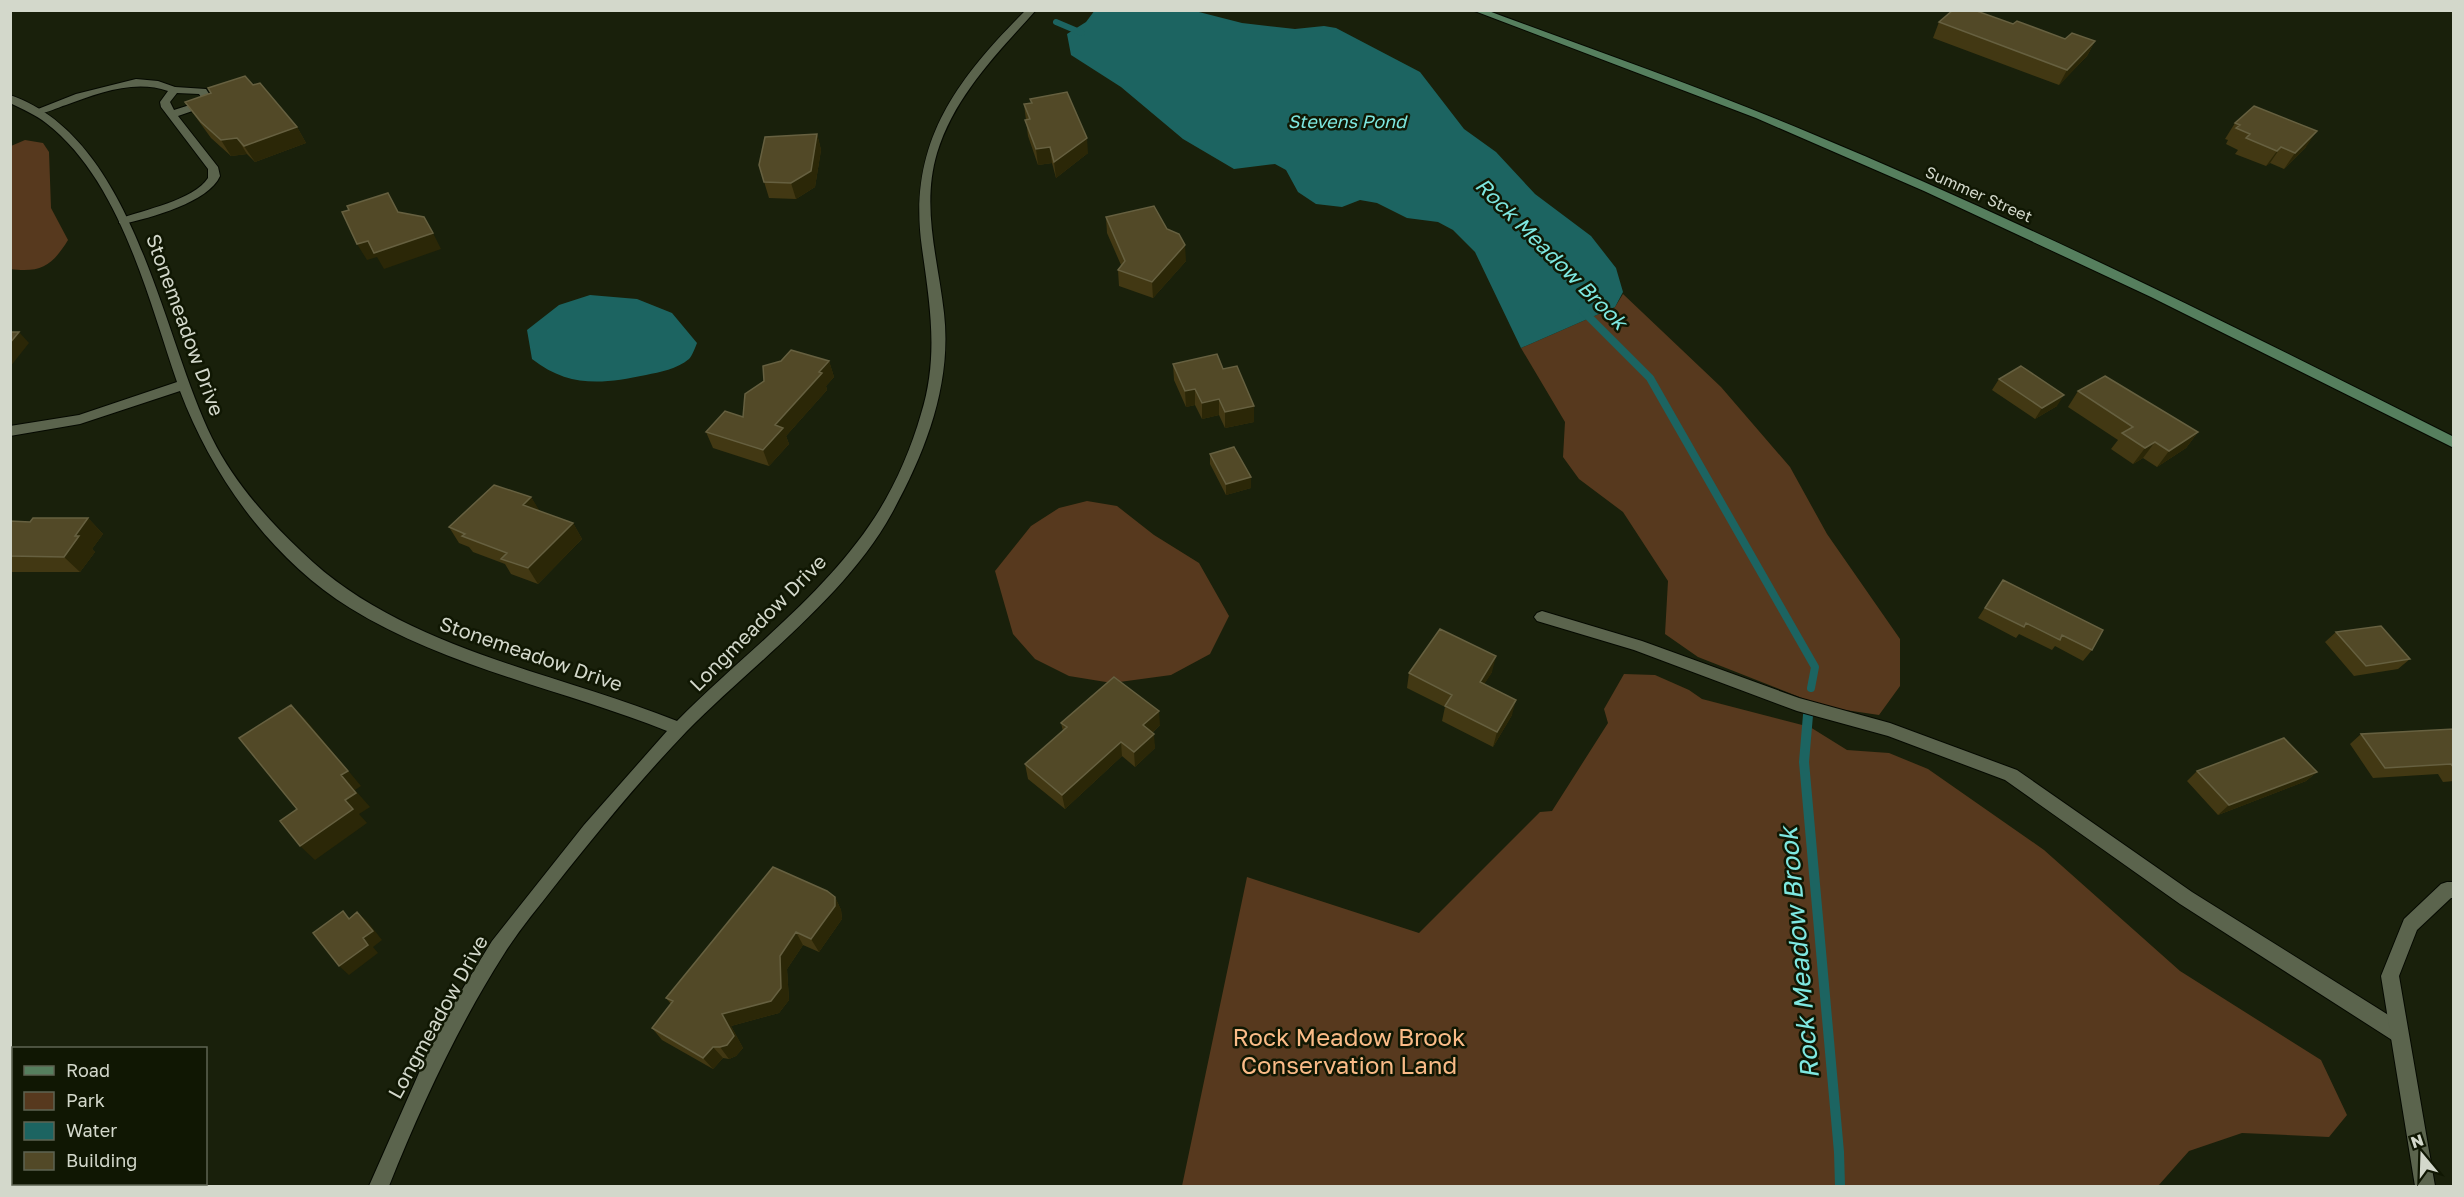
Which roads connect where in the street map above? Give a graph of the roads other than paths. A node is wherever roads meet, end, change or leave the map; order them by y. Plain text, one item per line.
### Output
1 (1032, 10) edge
2 (1476, 10) edge
3 (174, 90) junction
4 (10, 98) edge
5 (38, 111) junction
6 (173, 114) junction
7 (123, 221) junction
8 (183, 385) junction
9 (10, 431) edge
10 (2454, 443) edge
11 (1542, 617) dead end
12 (679, 729) junction
13 (2454, 890) edge
14 (2399, 1033) junction
15 (380, 1186) edge
16 (2425, 1186) edge

1 - 12 street, Longmeadow Drive
2 - 10 main road, Summer Street
3 - 5 street
3 - 6 street
3 - 6 street
4 - 5 street, Stonemeadow Drive
5 - 7 street, Stonemeadow Drive
6 - 7 street
7 - 8 street, Stonemeadow Drive
8 - 9 street
8 - 12 street, Stonemeadow Drive
11 - 14 street
12 - 15 street, Longmeadow Drive
13 - 14 street
14 - 16 street

